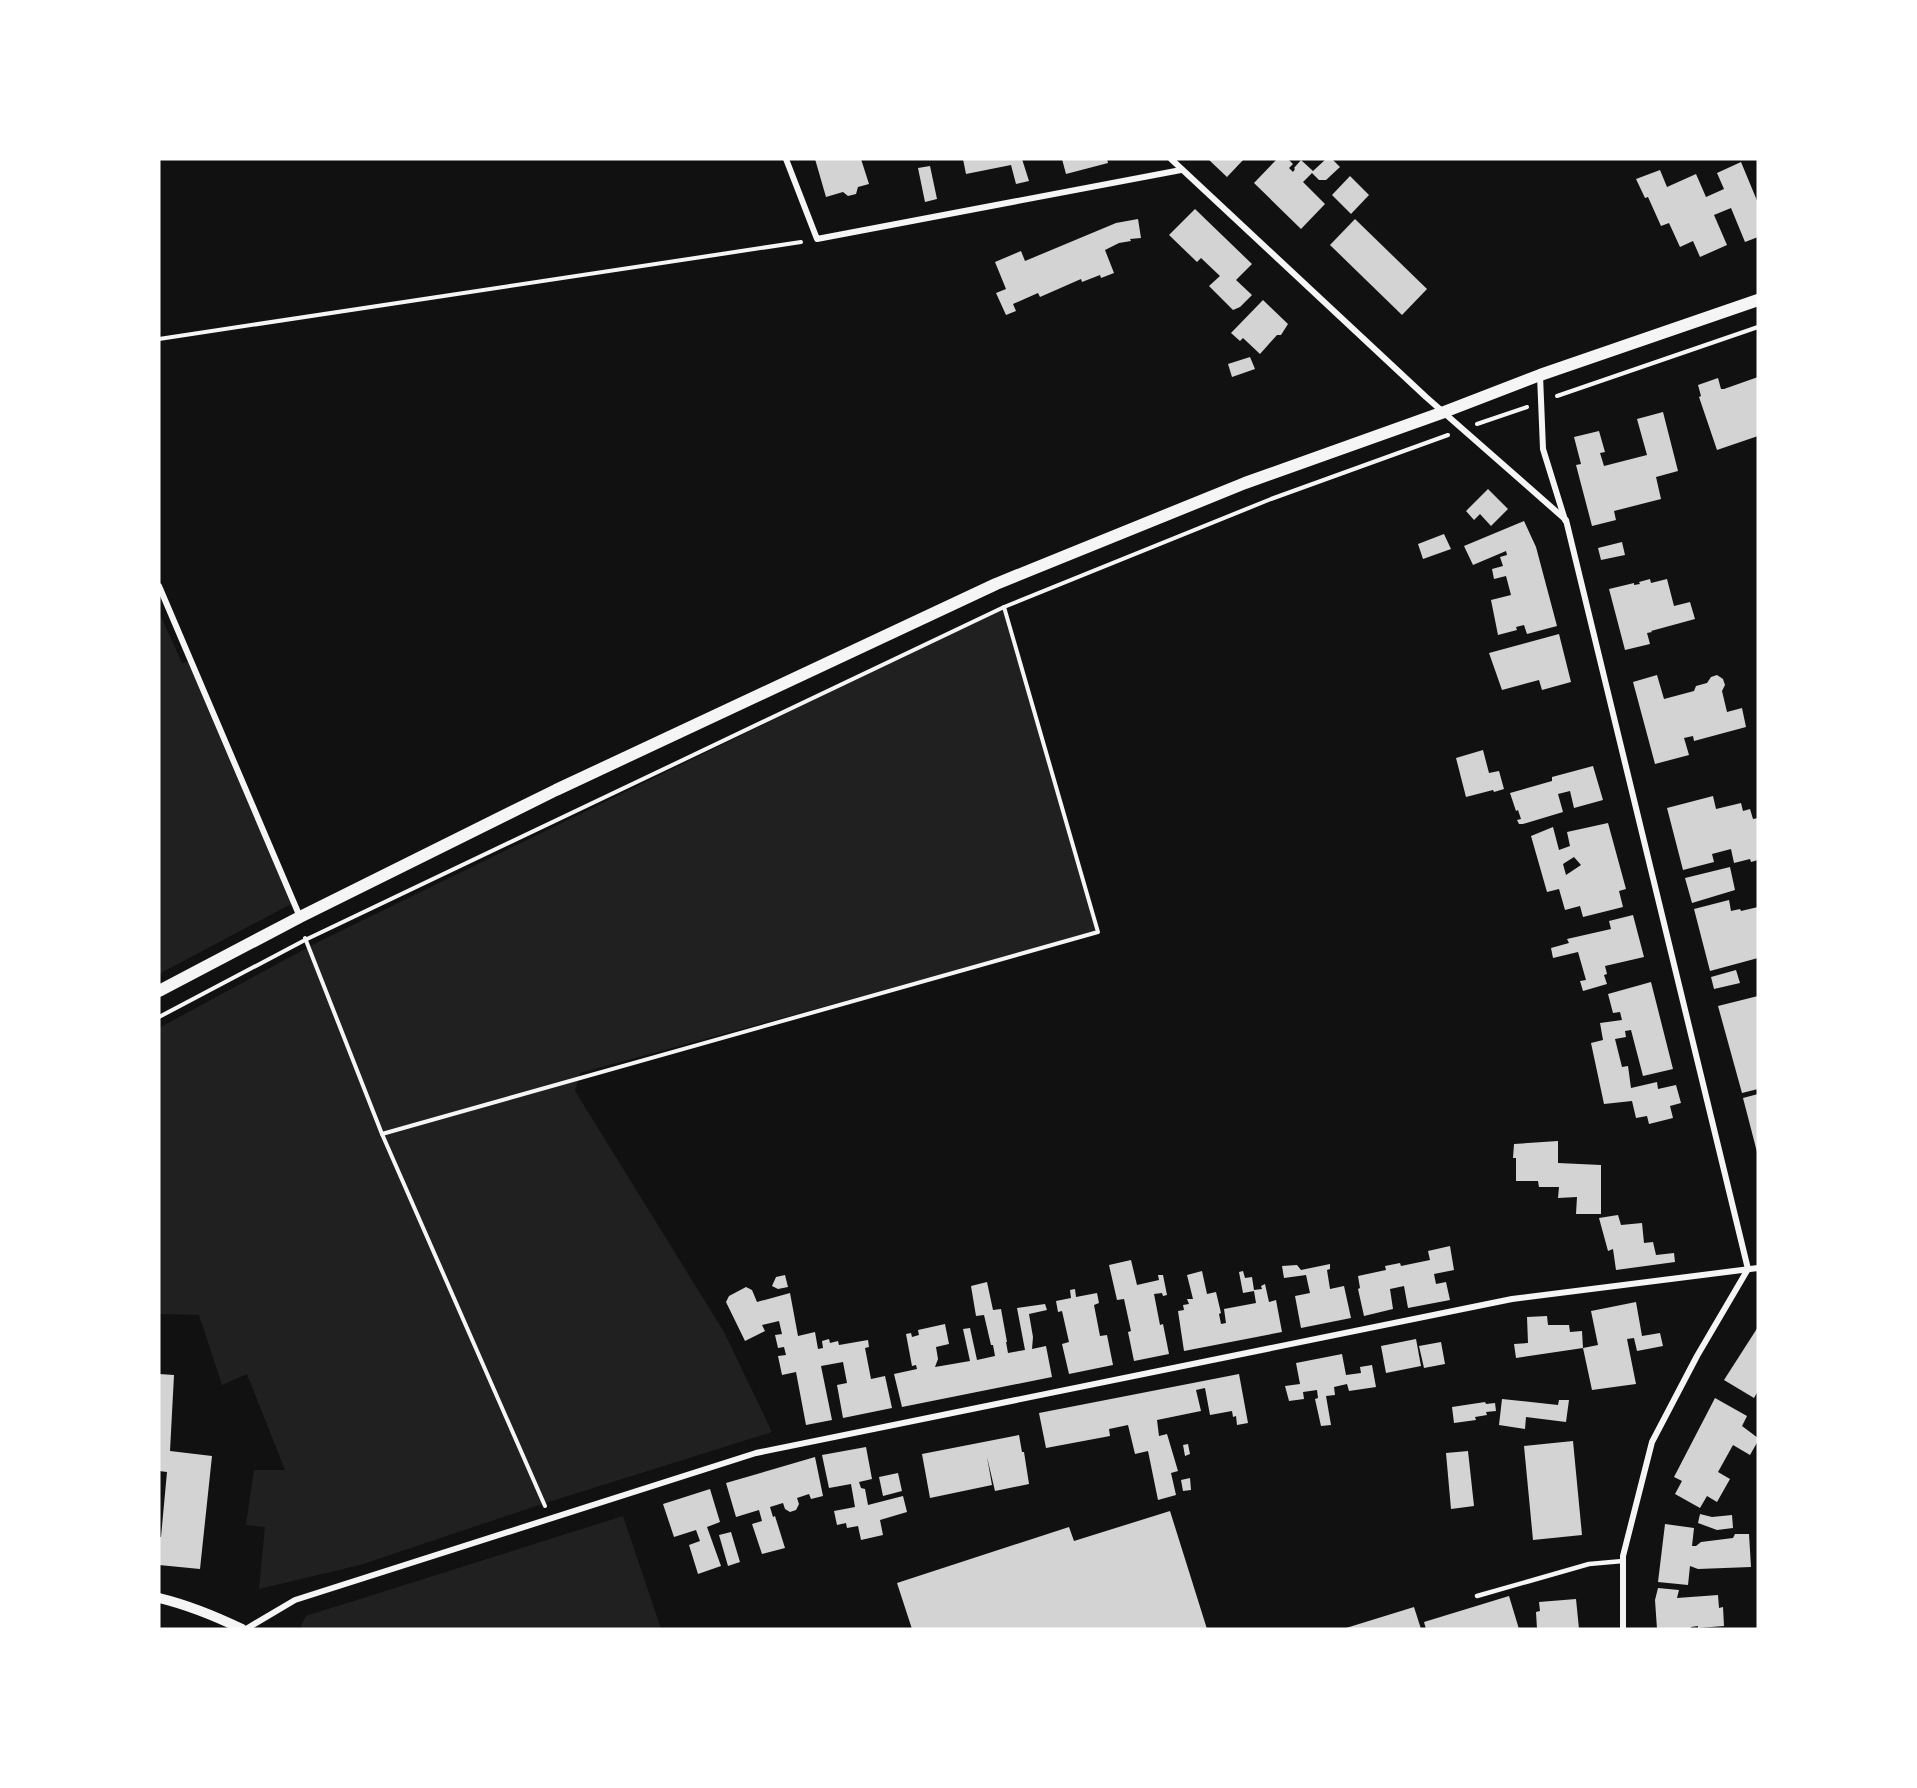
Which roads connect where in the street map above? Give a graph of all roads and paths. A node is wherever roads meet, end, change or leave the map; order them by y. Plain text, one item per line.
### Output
1 (786, 159) edge
2 (1171, 159) edge
3 (1181, 170) junction
4 (817, 239) junction
5 (1758, 300) edge
6 (1758, 327) edge
7 (159, 339) edge
8 (1540, 375) junction
9 (1540, 402) junction
10 (1443, 412) junction
11 (1462, 429) junction
12 (1566, 520) junction
13 (996, 584) junction
14 (159, 586) edge
15 (1004, 608) junction
16 (300, 917) junction
17 (305, 940) junction
18 (159, 991) edge
19 (159, 1017) edge
20 (382, 1134) junction
21 (1758, 1268) edge
22 (1748, 1269) junction
23 (551, 1519) junction
24 (1623, 1562) junction
25 (1477, 1596) dead end
26 (159, 1598) edge
27 (244, 1629) edge
28 (1623, 1629) edge

1 - 4 street
2 - 3 street
3 - 4 street
3 - 10 street
4 - 7 path
5 - 8 main road
6 - 9 path
8 - 9 street
8 - 10 main road
9 - 11 path
9 - 12 street
10 - 11 street
10 - 13 main road
11 - 12 street
11 - 15 path
12 - 22 street
13 - 15 path
13 - 16 main road
14 - 16 street
15 - 17 path
15 - 20 path
16 - 17 path
16 - 18 main road
17 - 19 path
17 - 20 path
20 - 23 path
21 - 22 street
22 - 23 street
22 - 24 street
23 - 27 street
24 - 25 lane
24 - 28 street
26 - 27 street

